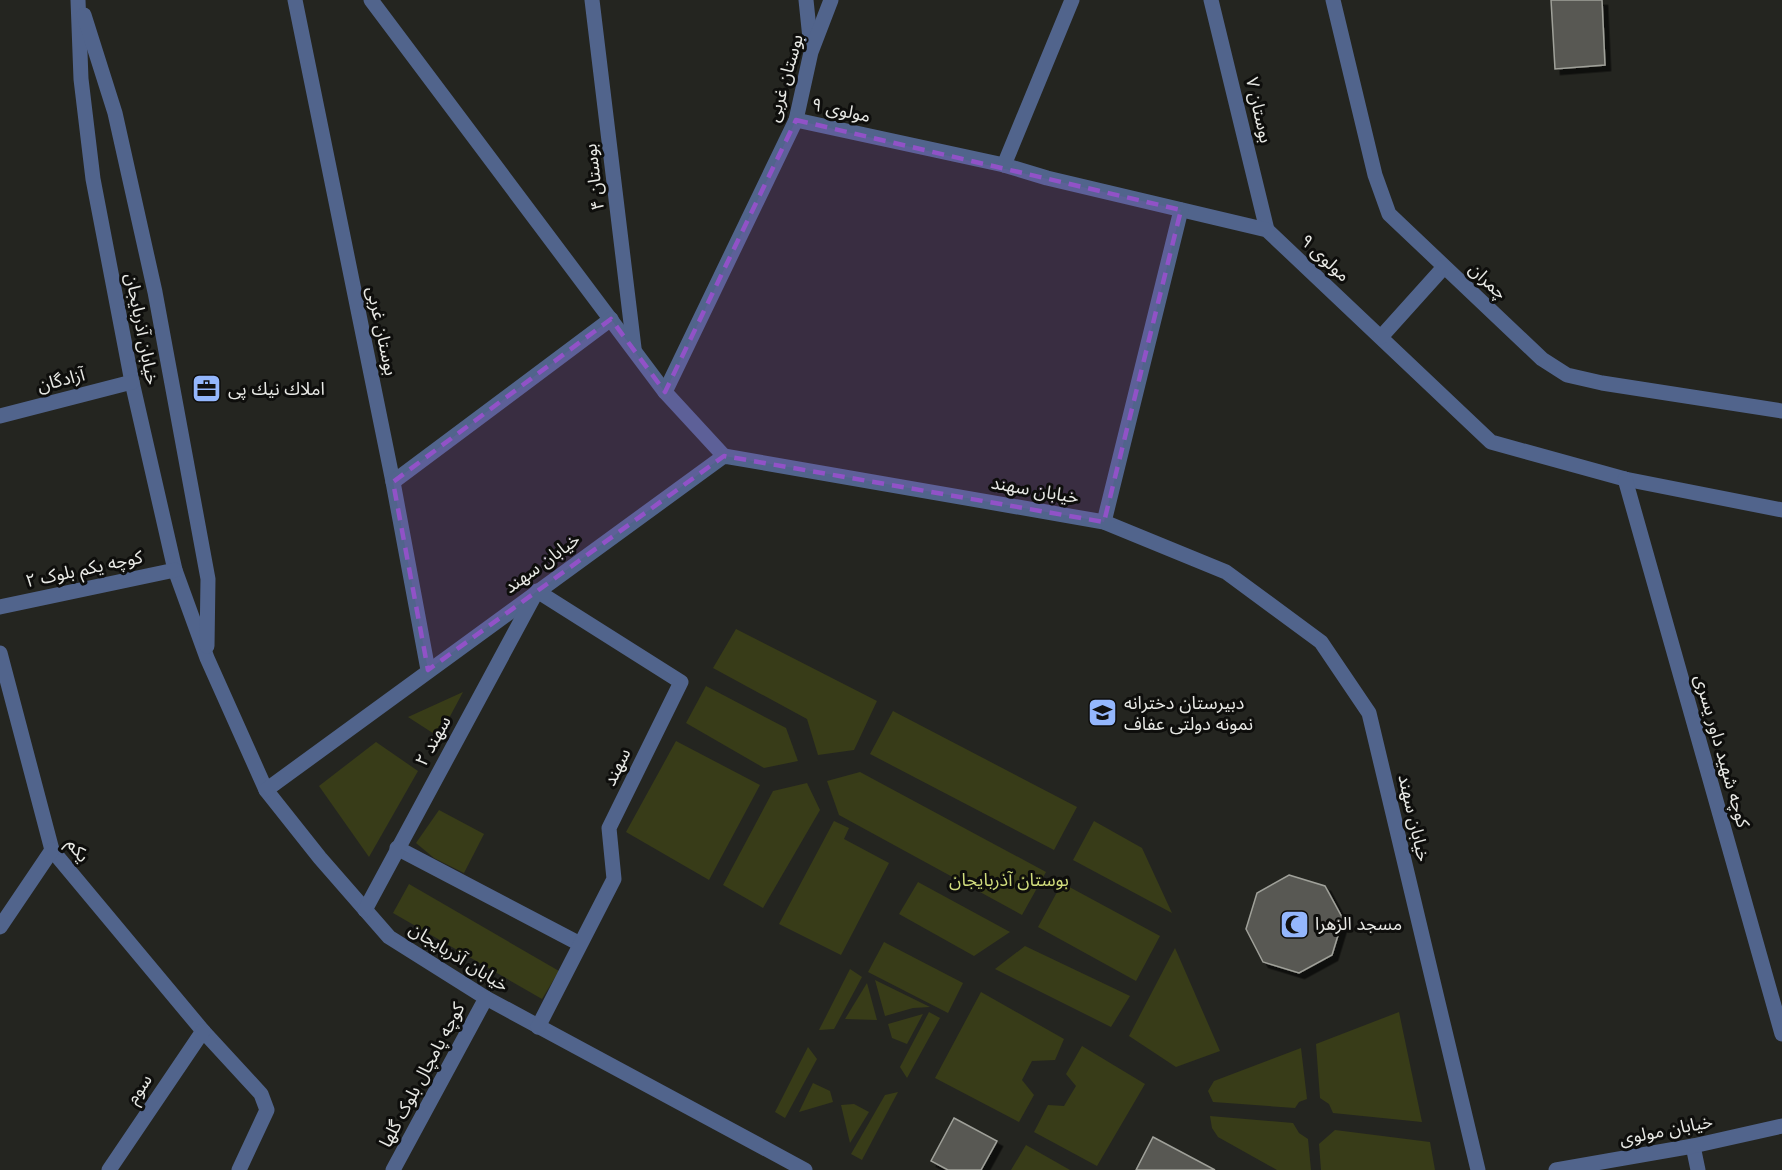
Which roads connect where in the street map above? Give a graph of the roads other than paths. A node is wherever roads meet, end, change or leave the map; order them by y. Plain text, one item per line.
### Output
1 (79, 0) edge
2 (295, 0) edge
3 (371, 0) edge
4 (592, 0) edge
5 (806, 0) edge
6 (831, 0) edge
7 (1072, 0) edge
8 (1211, 0) edge
9 (1333, 0) edge
10 (811, 52) junction
11 (796, 120) junction
12 (1004, 165) junction
13 (1181, 210) junction
14 (1267, 230) junction
15 (1444, 267) junction
16 (611, 319) junction
17 (1381, 337) junction
18 (634, 349) junction
19 (132, 382) junction
20 (665, 392) junction
21 (1782, 411) edge
22 (0, 416) edge
23 (724, 456) junction
24 (1625, 479) junction
25 (393, 482) junction
26 (1782, 510) edge
27 (1104, 522) junction
28 (175, 570) junction
29 (537, 591) junction
30 (0, 607) edge
31 (0, 653) edge
32 (207, 658) junction
33 (429, 670) junction
34 (266, 790) junction
35 (397, 848) junction
36 (52, 850) junction
37 (365, 910) junction
38 (0, 927) edge
39 (580, 944) junction
40 (486, 998) junction
41 (538, 1027) junction
42 (203, 1031) junction
43 (1782, 1034) edge
44 (1782, 1126) edge
45 (1693, 1146) junction
46 (109, 1170) edge
47 (239, 1170) edge
48 (393, 1170) edge
49 (805, 1170) edge
50 (1478, 1170) edge
51 (1556, 1170) edge
52 (1698, 1170) edge

1 - 19 street, خیابان آذربایجان
1 - 32 street, خیابان آذربایجان
2 - 25 street, بوستان غربی
3 - 16 street
4 - 18 street, بوستان ۴
5 - 10 street
6 - 10 street, بوستان غربی
7 - 12 street
8 - 14 street, بوستان ۷
9 - 15 street, چمران
10 - 11 street, بوستان غربی
11 - 12 street, مولوی ۹
11 - 20 street, بوستان غربی
12 - 13 street, مولوی ۹
13 - 14 street, مولوی ۹
13 - 27 street
14 - 17 street, مولوی ۹
15 - 17 street
15 - 21 street, چمران
16 - 18 street
16 - 25 street
17 - 24 street, مولوی ۹
18 - 20 street
19 - 22 street, آزادگان
19 - 28 street, خیابان آذربایجان
20 - 23 street
23 - 27 street, خیابان سهند
23 - 29 street, خیابان سهند
24 - 26 street, مولوی ۹
24 - 43 street, کوچه شهید داور یسری
25 - 33 street, بوستان غربی
27 - 50 street, خیابان سهند
28 - 30 street, کوچه یکم بلوک ۲
28 - 32 street, خیابان آذربایجان
29 - 33 street, خیابان سهند
29 - 35 street, سهند ۲
29 - 39 street, سهند
31 - 36 street, یکم
32 - 34 street, خیابان آذربایجان
33 - 34 street, خیابان سهند
34 - 37 street, خیابان آذربایجان
35 - 37 street, سهند ۲
35 - 39 street
36 - 38 street
36 - 42 street, یکم
37 - 40 street, خیابان آذربایجان
39 - 41 street, سهند
40 - 41 street, خیابان آذربایجان
40 - 48 street, کوچه پامچال بلوک گلها
41 - 49 street, خیابان آذربایجان
42 - 46 street, سوم
42 - 47 street, یکم
44 - 45 street, خیابان مولوی
45 - 51 street, خیابان مولوی
45 - 52 street

